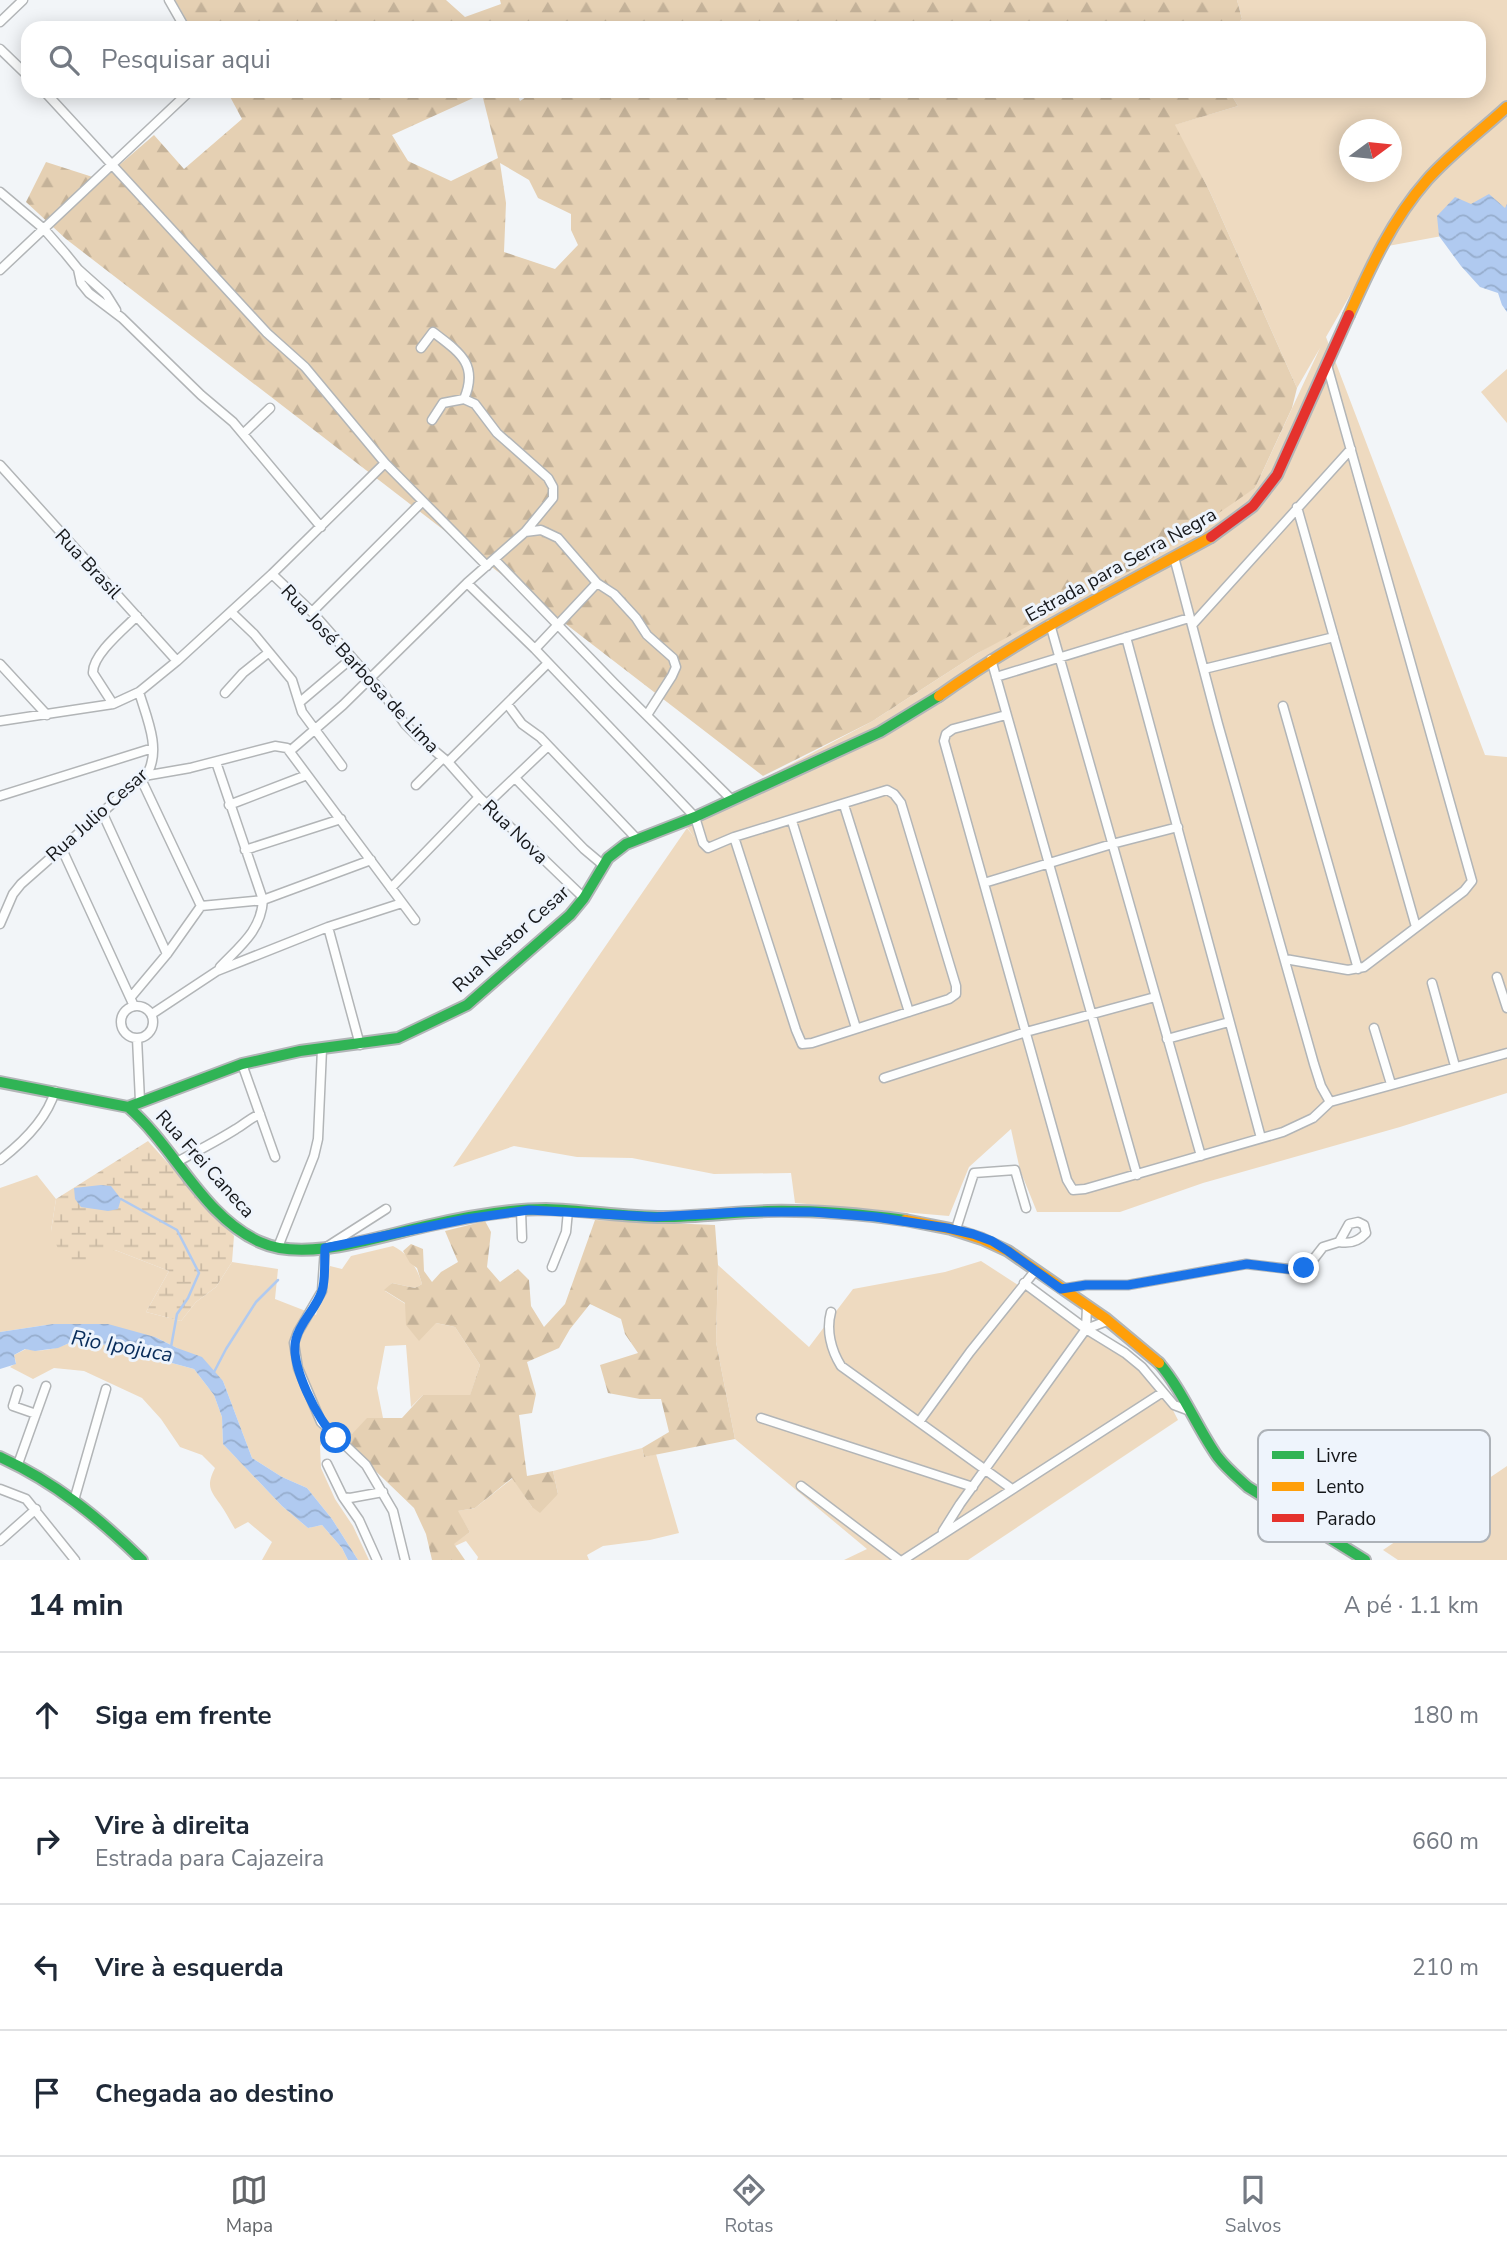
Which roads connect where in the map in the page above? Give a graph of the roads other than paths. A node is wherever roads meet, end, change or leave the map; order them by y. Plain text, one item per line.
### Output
1 (23, 0) edge
2 (169, 0) edge
3 (181, 21) edge
4 (0, 22) edge
5 (0, 49) edge
6 (21, 69) edge
7 (50, 98) edge
8 (182, 98) edge
9 (1507, 107) edge
10 (111, 164) junction
11 (0, 191) edge
12 (44, 229) junction
13 (0, 270) edge
14 (421, 348) dead end
15 (1327, 365) junction
16 (464, 399) junction
17 (270, 408) dead end
18 (432, 420) dead end
19 (243, 434) junction
20 (1351, 449) junction
21 (385, 463) junction
22 (0, 465) edge
23 (422, 502) junction
24 (1297, 507) junction
25 (321, 527) junction
26 (525, 532) junction
27 (1174, 557) junction
28 (495, 559) junction
29 (486, 566) junction
30 (272, 574) junction
31 (467, 583) junction
32 (597, 583) junction
33 (231, 612) junction
34 (312, 612) junction
35 (137, 616) junction
36 (1191, 621) junction
37 (1050, 624) junction
38 (558, 626) junction
39 (1126, 637) junction
40 (1334, 637) junction
41 (536, 649) junction
42 (268, 653) junction
43 (1060, 657) junction
44 (352, 658) junction
45 (991, 659) junction
46 (177, 661) junction
47 (548, 663) junction
48 (0, 664) edge
49 (1204, 669) junction
50 (996, 677) junction
51 (370, 679) junction
52 (295, 685) junction
53 (316, 687) junction
54 (139, 692) junction
55 (225, 693) dead end
56 (300, 702) junction
57 (113, 704) junction
58 (508, 705) junction
59 (1283, 706) dead end
60 (47, 715) junction
61 (648, 715) junction
62 (1006, 715) junction
63 (0, 722) edge
64 (314, 730) junction
65 (548, 746) junction
66 (153, 748) junction
67 (290, 751) junction
68 (446, 760) junction
69 (216, 762) junction
70 (342, 766) dead end
71 (307, 775) junction
72 (142, 778) junction
73 (516, 779) junction
74 (416, 785) dead end
75 (0, 796) edge
76 (479, 797) junction
77 (732, 800) junction
78 (488, 803) junction
79 (844, 804) junction
80 (229, 805) junction
81 (102, 812) junction
82 (695, 817) junction
83 (341, 819) junction
84 (792, 821) junction
85 (1178, 827) junction
86 (734, 837) junction
87 (637, 839) junction
88 (1112, 845) junction
89 (61, 848) junction
90 (245, 850) junction
91 (371, 860) junction
92 (1047, 863) junction
93 (603, 865) junction
94 (984, 883) junction
95 (391, 888) junction
96 (584, 898) junction
97 (263, 900) junction
98 (402, 903) junction
99 (201, 906) junction
100 (415, 919) dead end
101 (0, 924) edge
102 (328, 927) junction
103 (1416, 928) junction
104 (167, 954) junction
105 (1284, 959) junction
106 (1357, 969) junction
107 (217, 971) junction
108 (1497, 977) dead end
109 (1432, 983) dead end
110 (1155, 998) junction
111 (133, 1001) junction
112 (1507, 1008) edge
113 (909, 1012) junction
114 (152, 1014) junction
115 (1090, 1015) junction
116 (1230, 1022) junction
117 (856, 1028) junction
118 (1374, 1028) dead end
119 (1026, 1032) junction
120 (137, 1038) junction
121 (1167, 1039) junction
122 (360, 1045) junction
123 (322, 1049) junction
124 (1507, 1053) edge
125 (242, 1064) junction
126 (1455, 1066) junction
127 (884, 1078) dead end
128 (0, 1082) edge
129 (1391, 1084) junction
130 (55, 1091) junction
131 (140, 1101) junction
132 (1330, 1102) junction
133 (128, 1107) junction
134 (260, 1114) junction
135 (1261, 1138) junction
136 (1201, 1156) junction
137 (275, 1157) dead end
138 (0, 1160) edge
139 (177, 1162) junction
140 (1137, 1175) junction
141 (1026, 1208) dead end
142 (386, 1209) dead end
143 (521, 1211) junction
144 (568, 1211) junction
145 (956, 1230) junction
146 (522, 1238) dead end
147 (1339, 1242) dead end
148 (278, 1247) junction
149 (325, 1248) junction
150 (552, 1267) dead end
151 (1035, 1271) junction
152 (1024, 1283) junction
153 (1061, 1289) junction
154 (1087, 1307) junction
155 (831, 1311) dead end
156 (1107, 1321) junction
157 (1086, 1329) junction
158 (46, 1386) dead end
159 (106, 1389) dead end
160 (18, 1390) dead end
161 (1163, 1392) junction
162 (1190, 1410) junction
163 (36, 1414) junction
164 (761, 1418) dead end
165 (919, 1422) junction
166 (0, 1457) edge
167 (18, 1464) junction
168 (327, 1464) dead end
169 (985, 1470) junction
170 (801, 1486) dead end
171 (972, 1488) junction
172 (0, 1489) edge
173 (1012, 1489) junction
174 (383, 1492) junction
175 (1258, 1493) edge
176 (75, 1497) junction
177 (343, 1497) junction
178 (36, 1509) junction
179 (942, 1534) junction
180 (0, 1541) edge
181 (1335, 1542) edge
182 (71, 1558) edge
183 (1362, 1559) edge
184 (142, 1560) edge
185 (377, 1560) edge
186 (405, 1560) edge
187 (901, 1560) edge

1 - 4 street
2 - 3 street
5 - 6 street
7 - 10 street
8 - 10 street
9 - 15 street, Estrada para Serra Negra
10 - 12 street
10 - 21 street
11 - 12 street
12 - 13 street
12 - 19 street
14 - 16 street
15 - 20 street
15 - 27 street, Estrada para Serra Negra
16 - 18 street
16 - 26 street
17 - 19 street
19 - 25 street
20 - 24 street
20 - 103 street
21 - 23 street
21 - 25 street
22 - 35 street, Rua Brasil
23 - 29 street
23 - 34 street
24 - 36 street
24 - 40 street
25 - 30 street
26 - 28 street
26 - 32 street
27 - 36 street
27 - 37 street, Estrada para Serra Negra
28 - 29 street
28 - 38 street
29 - 31 street
30 - 33 street
30 - 34 street, Rua José Barbosa de Lima
31 - 41 street
31 - 51 street
32 - 38 street
32 - 61 street
33 - 42 street
33 - 46 street
34 - 44 street, Rua José Barbosa de Lima
35 - 46 street, Rua Brasil
35 - 57 street
36 - 39 street
36 - 49 street
37 - 43 street
37 - 45 street, Estrada para Serra Negra
38 - 41 street
38 - 61 street
39 - 43 street
39 - 85 street
40 - 49 street
40 - 103 street
41 - 47 street
42 - 52 street
42 - 55 street
43 - 50 street
43 - 88 street
44 - 51 street, Rua José Barbosa de Lima
44 - 53 street
45 - 50 street
45 - 77 street, Estrada para Serra Negra
46 - 54 street
47 - 58 street
47 - 82 street
48 - 60 street
49 - 105 street
50 - 62 street
51 - 64 street
51 - 68 street, Rua José Barbosa de Lima
52 - 53 street
52 - 56 street
53 - 56 street
54 - 57 street
54 - 66 street, Rua Julio Cesar
56 - 64 street
57 - 60 street
58 - 65 street
58 - 68 street
59 - 106 street
60 - 63 street
61 - 77 street
62 - 92 street
62 - 94 street
64 - 67 street
64 - 70 street
65 - 73 street
65 - 87 street
66 - 72 street, Rua Julio Cesar
66 - 75 street
67 - 69 street
67 - 71 street
68 - 74 street
68 - 76 street, Rua Nova
69 - 72 street
69 - 80 street
71 - 80 street
71 - 83 street
72 - 81 street, Rua Julio Cesar
72 - 99 street
73 - 78 street
73 - 93 street
76 - 78 street, Rua Nova
76 - 95 street
77 - 82 street, Rua Nestor Cesar
78 - 96 street, Rua Nova
79 - 84 street
79 - 113 street
79 - 113 street
80 - 90 street
81 - 89 street, Rua Julio Cesar
81 - 104 street
82 - 86 street
82 - 87 street, Rua Nestor Cesar
83 - 90 street
83 - 91 street
84 - 86 street
84 - 117 street
85 - 88 street
85 - 116 street
86 - 117 street
87 - 93 street, Rua Nestor Cesar
88 - 92 street
88 - 110 street
89 - 101 street, Rua Julio Cesar
89 - 111 street
90 - 97 street
91 - 95 street
91 - 97 street
92 - 94 street
92 - 115 street
93 - 96 street, Rua Nestor Cesar
94 - 119 street
95 - 98 street
96 - 122 street, Rua Nestor Cesar
97 - 99 street
97 - 107 street
98 - 100 street
98 - 102 street
99 - 104 street
102 - 107 street
102 - 122 street
103 - 106 street
104 - 111 street
105 - 106 street
105 - 132 street
107 - 114 street
108 - 112 street
109 - 126 street
110 - 115 street
110 - 121 street
111 - 114 street
111 - 120 street
113 - 117 street
114 - 120 street
115 - 119 street
115 - 140 street
116 - 121 street
116 - 135 street
118 - 129 street
119 - 127 street
119 - 140 street
120 - 131 street
121 - 136 street
122 - 123 street, Rua Nestor Cesar
123 - 125 street, Rua Nestor Cesar
123 - 148 street
124 - 126 street
125 - 131 street, Rua Nestor Cesar
125 - 134 street
126 - 129 street
128 - 130 street, Rua Frei Caneca
129 - 132 street
130 - 133 street, Rua Frei Caneca
130 - 138 street
131 - 133 street, Rua Nestor Cesar
132 - 135 street
133 - 139 street, Rua Frei Caneca
134 - 137 street
134 - 139 street
135 - 136 street
136 - 140 street
139 - 148 street, Rua Frei Caneca
141 - 145 street
142 - 149 street
143 - 144 street, Rua Frei Caneca
143 - 146 street
143 - 149 street, Rua Frei Caneca
144 - 145 street, Rua Frei Caneca
144 - 150 street
145 - 151 street, Rua Frei Caneca
147 - 153 street
148 - 149 street, Rua Frei Caneca
149 - 174 street
151 - 152 street
151 - 153 street, Rua Frei Caneca
152 - 157 street
152 - 165 street
153 - 154 street, Rua Frei Caneca
154 - 156 street, Rua Frei Caneca
154 - 157 street
155 - 165 street
156 - 157 street
156 - 162 street, Rua Frei Caneca
157 - 161 street
157 - 169 street
158 - 163 street
159 - 176 street
160 - 163 street
161 - 162 street
161 - 173 street
162 - 175 street, Rua Frei Caneca
163 - 167 street
164 - 171 street
165 - 169 street
166 - 167 street
167 - 176 street
168 - 177 street
169 - 171 street
169 - 173 street
170 - 187 street
171 - 179 street
172 - 178 street
173 - 179 street
174 - 177 street
174 - 186 street
176 - 184 street
177 - 185 street
178 - 180 street
178 - 182 street
179 - 187 street
181 - 183 street, Rua Frei Caneca

